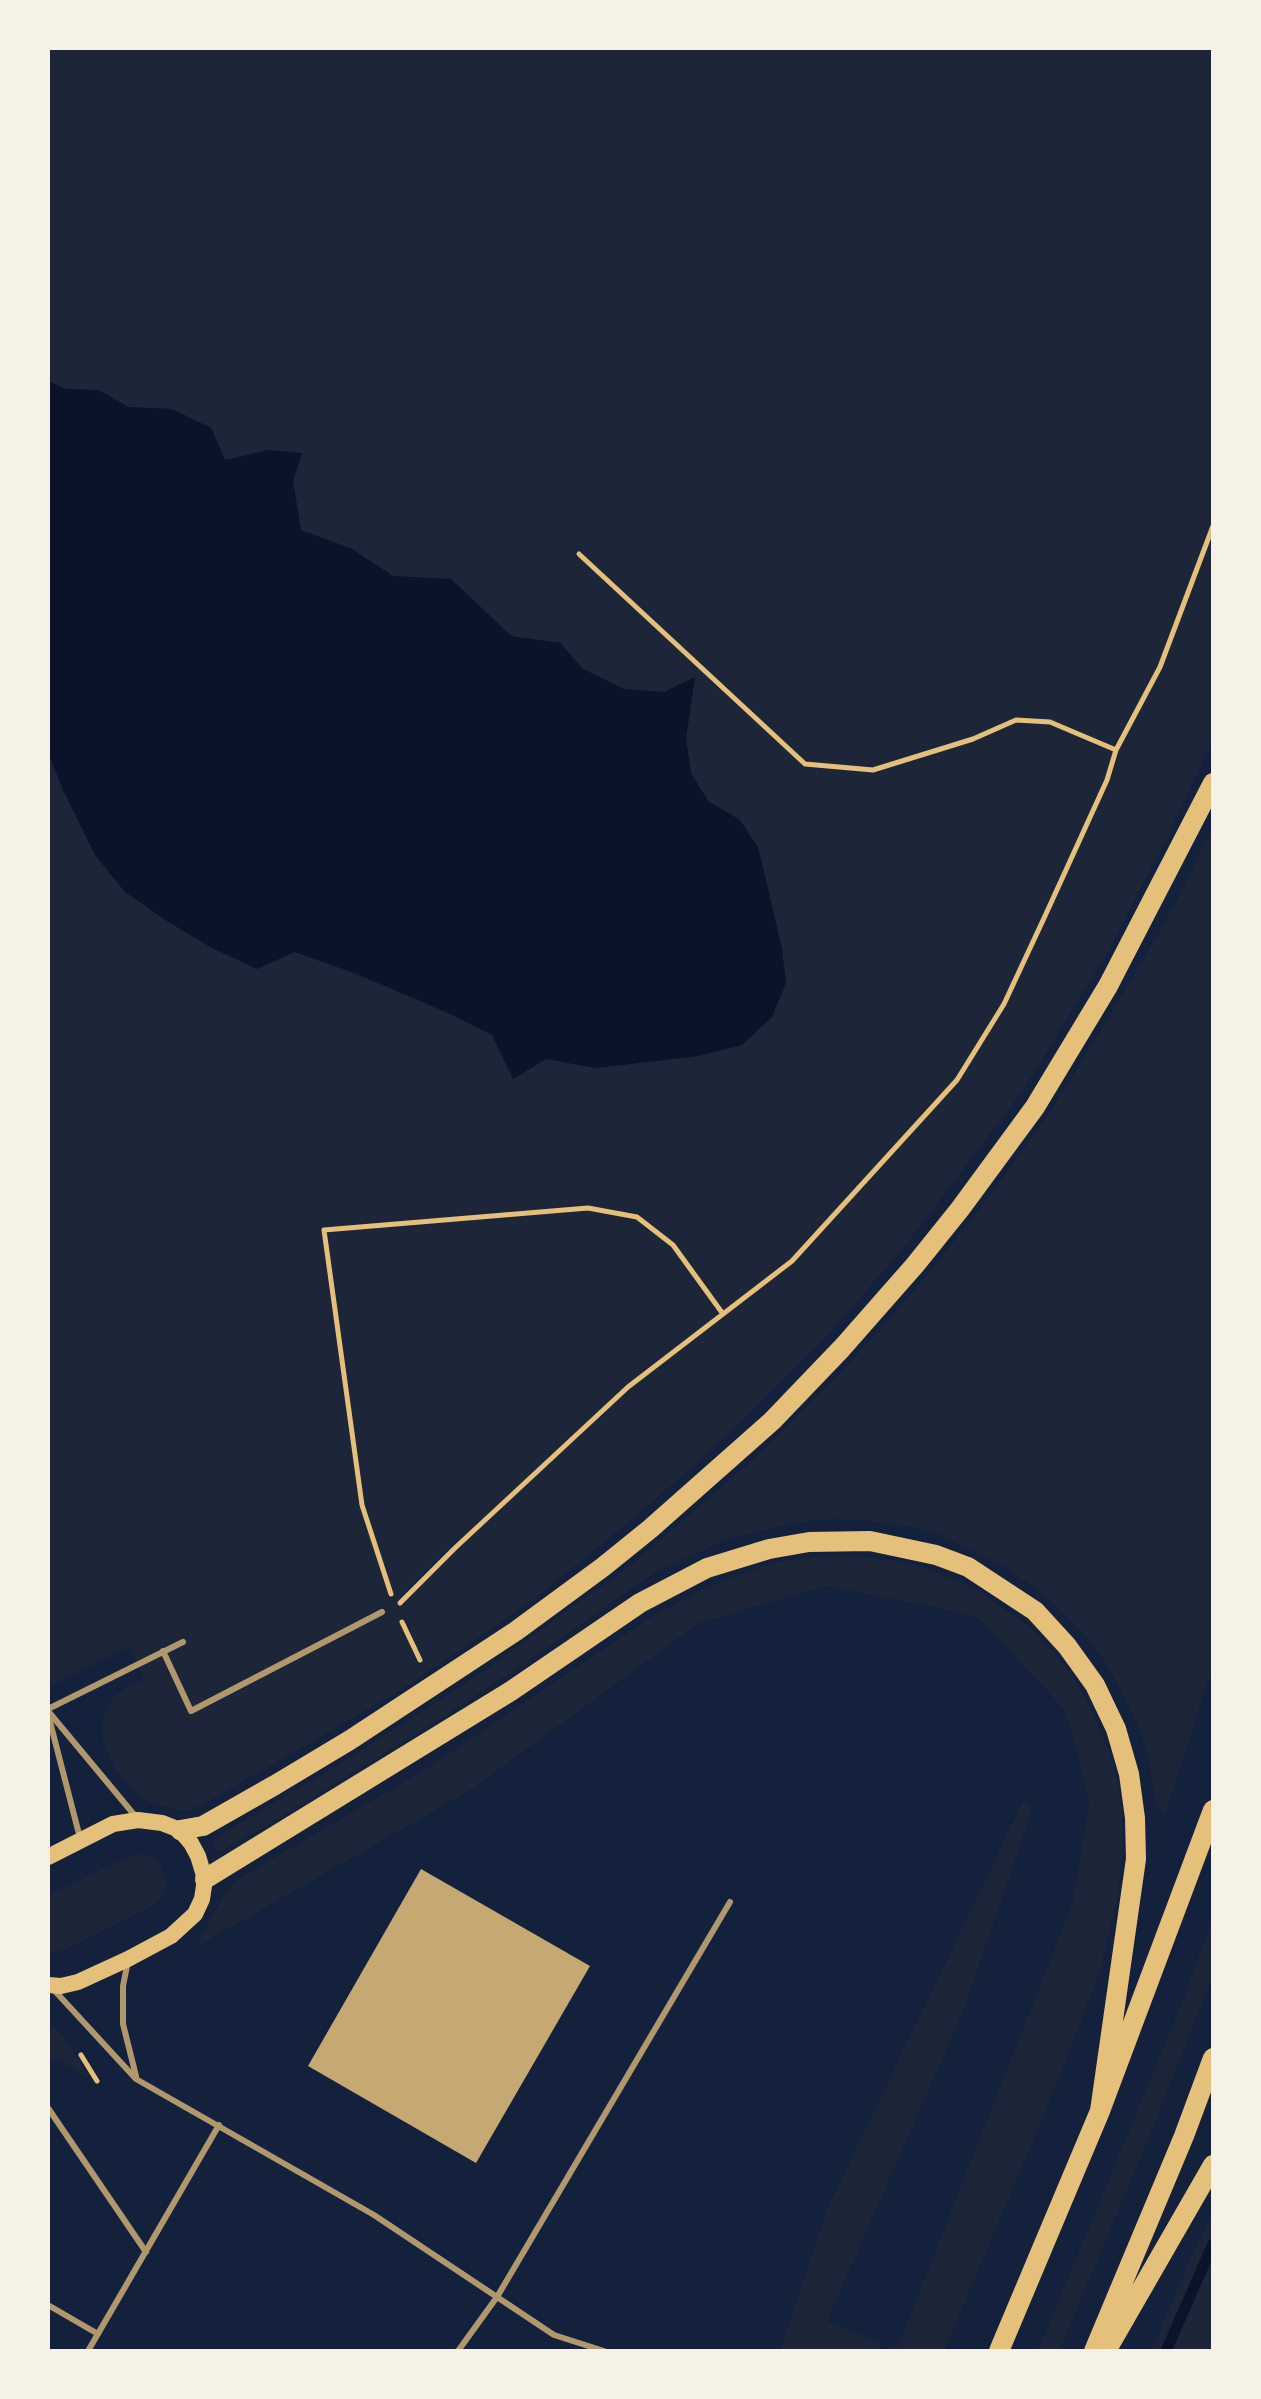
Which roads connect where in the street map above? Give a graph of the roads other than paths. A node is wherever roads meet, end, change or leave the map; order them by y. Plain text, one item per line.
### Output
1 (1213, 783) edge
2 (382, 1612) road end
3 (183, 1642) dead end
4 (163, 1651) junction
5 (48, 1711) edge
6 (1213, 1810) edge
7 (138, 1820) junction
8 (180, 1830) junction
9 (80, 1840) junction
10 (48, 1857) edge
11 (205, 1879) junction
12 (730, 1902) dead end
13 (128, 1959) junction
14 (49, 1985) edge
15 (1213, 2058) edge
16 (136, 2079) junction
17 (48, 2108) edge
18 (1100, 2111) junction
19 (219, 2125) junction
20 (1213, 2165) edge
21 (146, 2252) junction
22 (497, 2297) junction
23 (48, 2305) edge
24 (98, 2334) junction
25 (88, 2351) edge
26 (458, 2351) edge
27 (604, 2351) edge
28 (999, 2351) edge
29 (1094, 2351) edge
30 (1106, 2351) edge

1 - 8 main road
2 - 4 lane
3 - 4 lane
4 - 5 lane
5 - 7 lane
5 - 9 lane
6 - 18 main road
7 - 8 main road
7 - 9 main road
8 - 11 main road
9 - 10 main road
11 - 13 main road
11 - 18 main road
12 - 22 lane
13 - 14 main road
13 - 16 lane
14 - 16 lane
15 - 29 main road
16 - 19 lane
17 - 21 lane
18 - 28 main road
19 - 21 lane
19 - 22 lane
20 - 30 main road
21 - 24 lane
22 - 26 lane
22 - 27 lane
23 - 24 lane
24 - 25 lane

